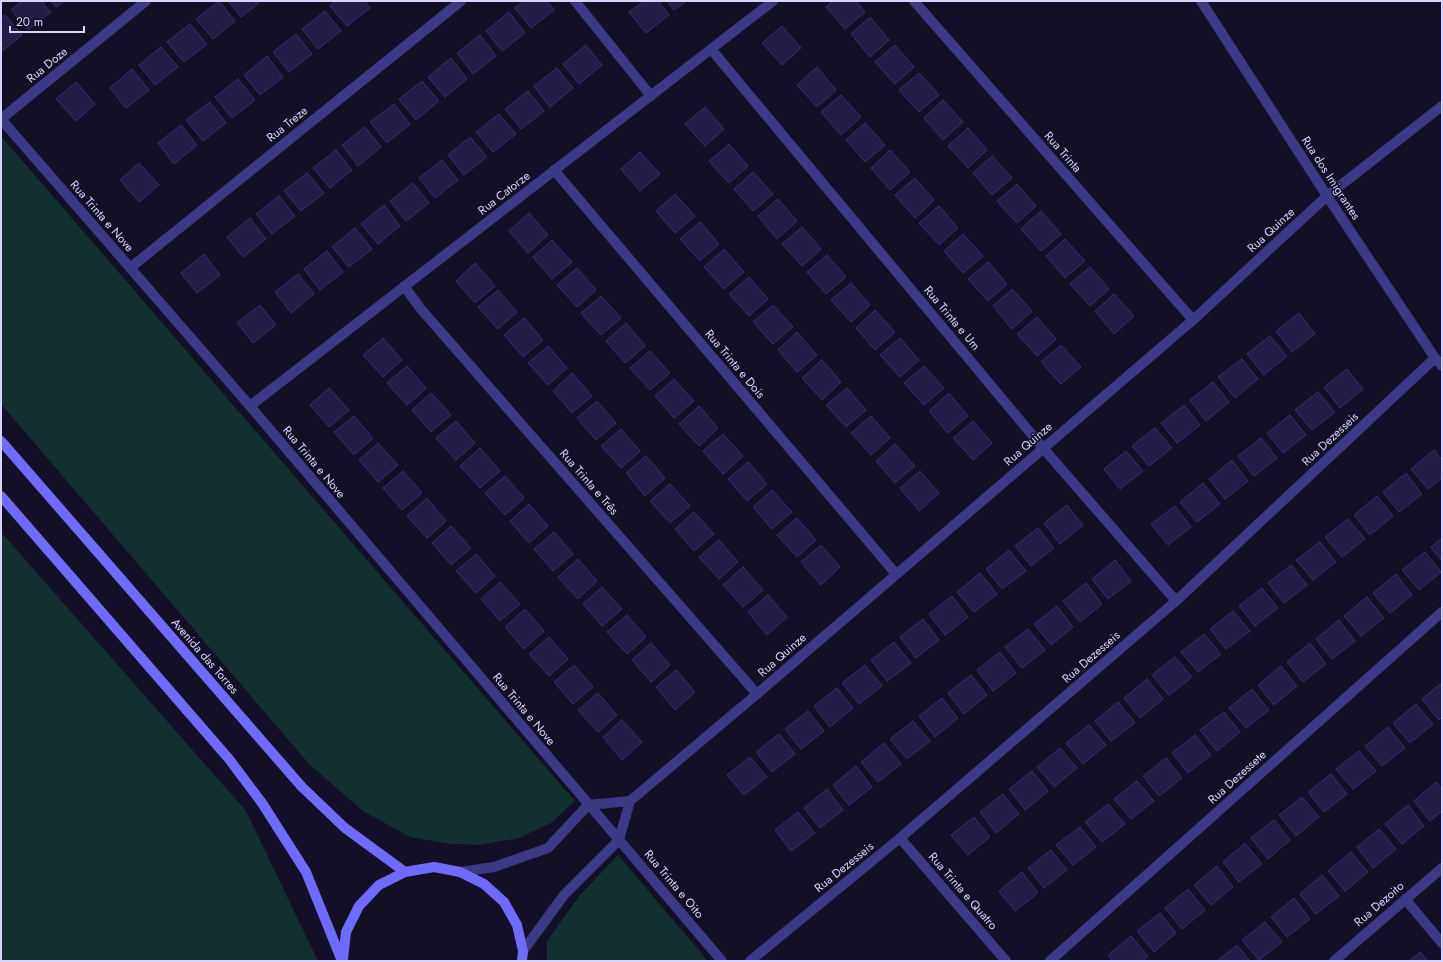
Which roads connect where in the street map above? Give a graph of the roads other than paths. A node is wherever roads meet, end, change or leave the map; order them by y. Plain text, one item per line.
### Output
1 (146, 1) edge
2 (461, 1) edge
3 (575, 1) edge
4 (773, 1) edge
5 (914, 1) edge
6 (1201, 1) edge
7 (711, 49) junction
8 (651, 96) junction
9 (1442, 106) edge
10 (1, 119) edge
11 (554, 170) junction
12 (1327, 196) junction
13 (130, 268) junction
14 (404, 286) junction
15 (1193, 320) junction
16 (1439, 362) edge
17 (250, 406) junction
18 (1, 441) edge
19 (1043, 448) junction
20 (1, 496) edge
21 (896, 574) junction
22 (1176, 601) junction
23 (1442, 612) edge
24 (757, 694) junction
25 (630, 801) junction
26 (588, 805) junction
27 (605, 823) joint
28 (900, 838) junction
29 (619, 840) junction
30 (1442, 868) edge
31 (405, 872) junction
32 (460, 872) junction
33 (1405, 900) junction
34 (1442, 943) edge
35 (523, 956) edge
36 (342, 961) edge
37 (722, 961) edge
38 (750, 961) edge
39 (1006, 961) edge
40 (1050, 961) edge
41 (1334, 961) edge

1 - 10 street, Rua Doze
2 - 13 street, Rua Treze
3 - 8 street
4 - 7 street, Rua Catorze
5 - 15 street, Rua Trinta
6 - 12 street, Rua dos Imigrantes
7 - 8 street, Rua Catorze
7 - 19 street, Rua Trinta e Um
8 - 11 street, Rua Catorze
9 - 12 street, Rua Quinze
10 - 13 street, Rua Trinta e Nove
11 - 14 street, Rua Catorze
11 - 21 street, Rua Trinta e Dois
12 - 15 street, Rua Quinze
12 - 16 street, Rua dos Imigrantes
13 - 17 street, Rua Trinta e Nove
14 - 17 street, Rua Catorze
14 - 24 street, Rua Trinta e Três
15 - 19 street, Rua Quinze
16 - 22 street, Rua Dezesseis
17 - 26 street, Rua Trinta e Nove
18 - 31 main road, Avenida das Torres
19 - 21 street, Rua Quinze
19 - 22 street, Rua Trinta e Um
20 - 36 main road
21 - 24 street, Rua Quinze
22 - 28 street, Rua Dezesseis
23 - 40 street, Rua Dezessete
24 - 25 street, Rua Quinze
25 - 26 street
25 - 29 street
26 - 27 street, Rua Trinta e Nove
26 - 32 street
27 - 29 street, Rua Trinta e Oito
28 - 38 street, Rua Dezesseis
28 - 39 street, Rua Trinta e Quatro
29 - 35 street
29 - 37 street, Rua Trinta e Oito
30 - 33 street, Rua Dezoito
31 - 32 main road
31 - 36 main road
32 - 35 main road
33 - 34 street
33 - 41 street, Rua Dezoito

